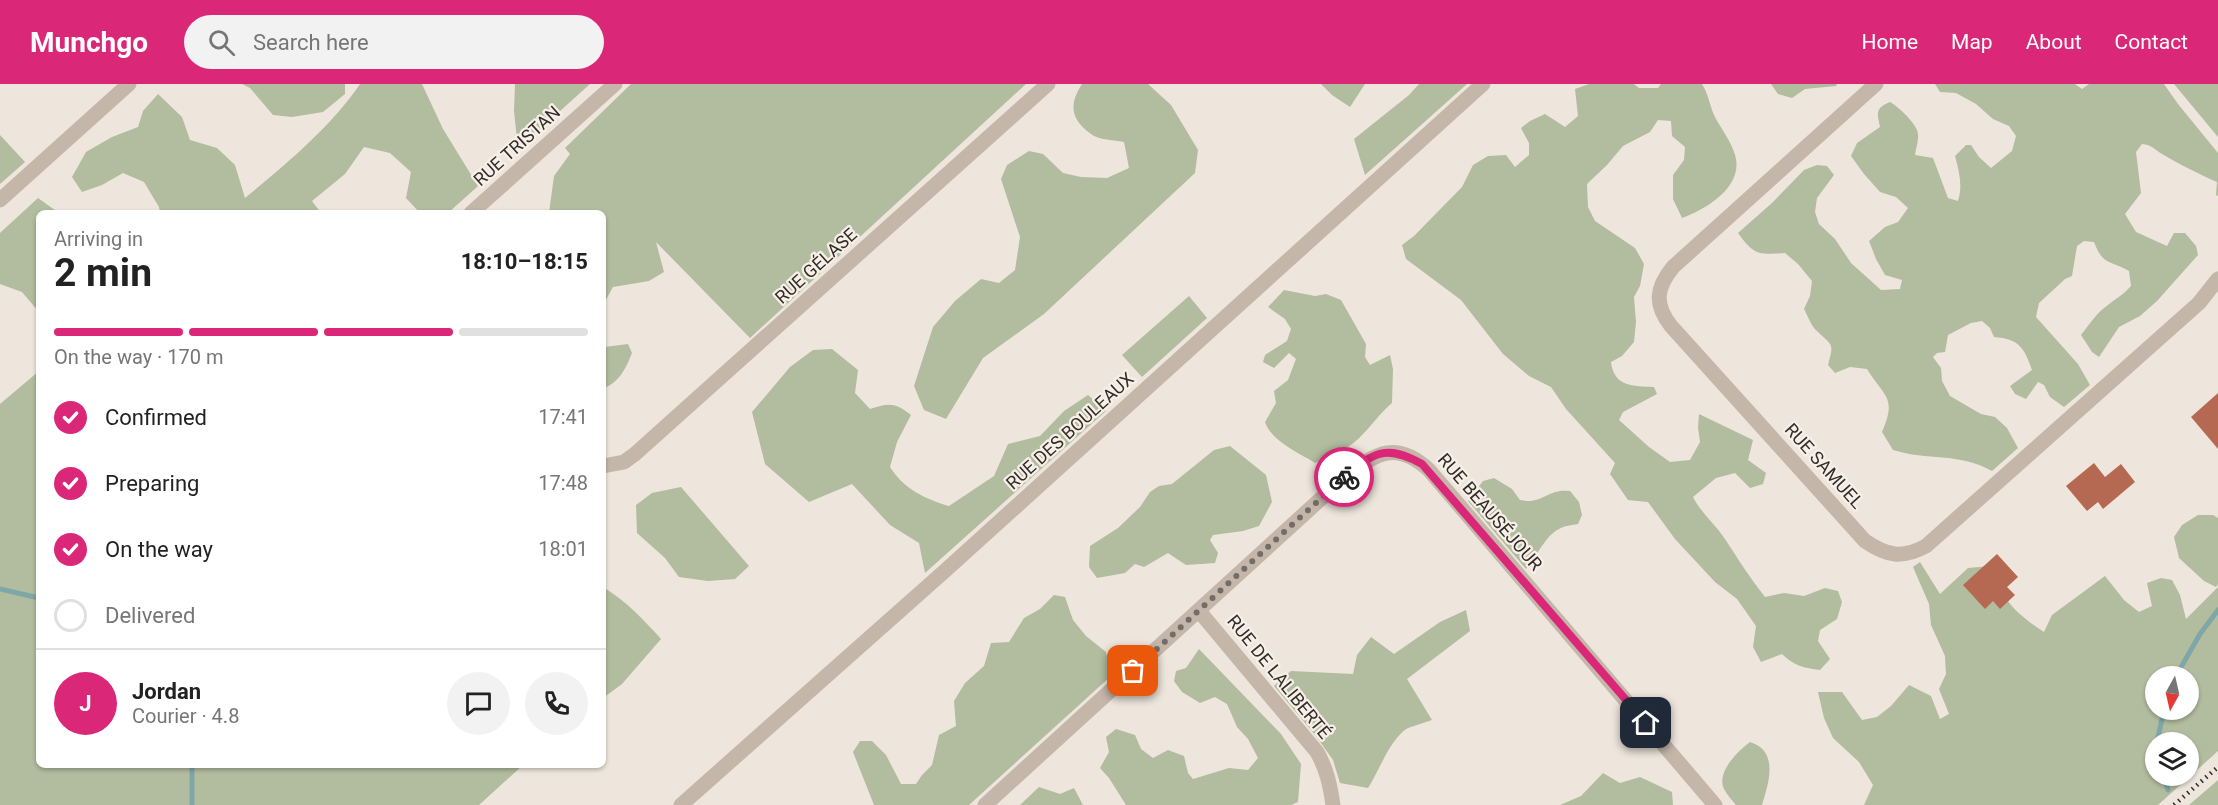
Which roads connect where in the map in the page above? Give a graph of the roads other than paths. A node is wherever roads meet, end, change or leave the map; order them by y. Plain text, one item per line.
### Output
1 (129, 84) edge
2 (615, 84) edge
3 (1048, 84) edge
4 (1484, 84) edge
5 (1876, 84) edge
6 (0, 200) edge
7 (474, 210) edge
8 (2218, 279) edge
9 (606, 465) edge
10 (1199, 611) junction
11 (681, 805) edge
12 (985, 805) edge
13 (1333, 805) edge
14 (1715, 805) edge

1 - 6 street
2 - 7 street, RUE TRISTAN
3 - 9 street, RUE GÉLASE
4 - 11 street, RUE DES BOULEAUX
5 - 8 street, RUE SAMUEL
10 - 12 street, RUE BEAUSÉJOUR
10 - 13 street, RUE DE LALIBERTÉ
10 - 14 street, RUE BEAUSÉJOUR

